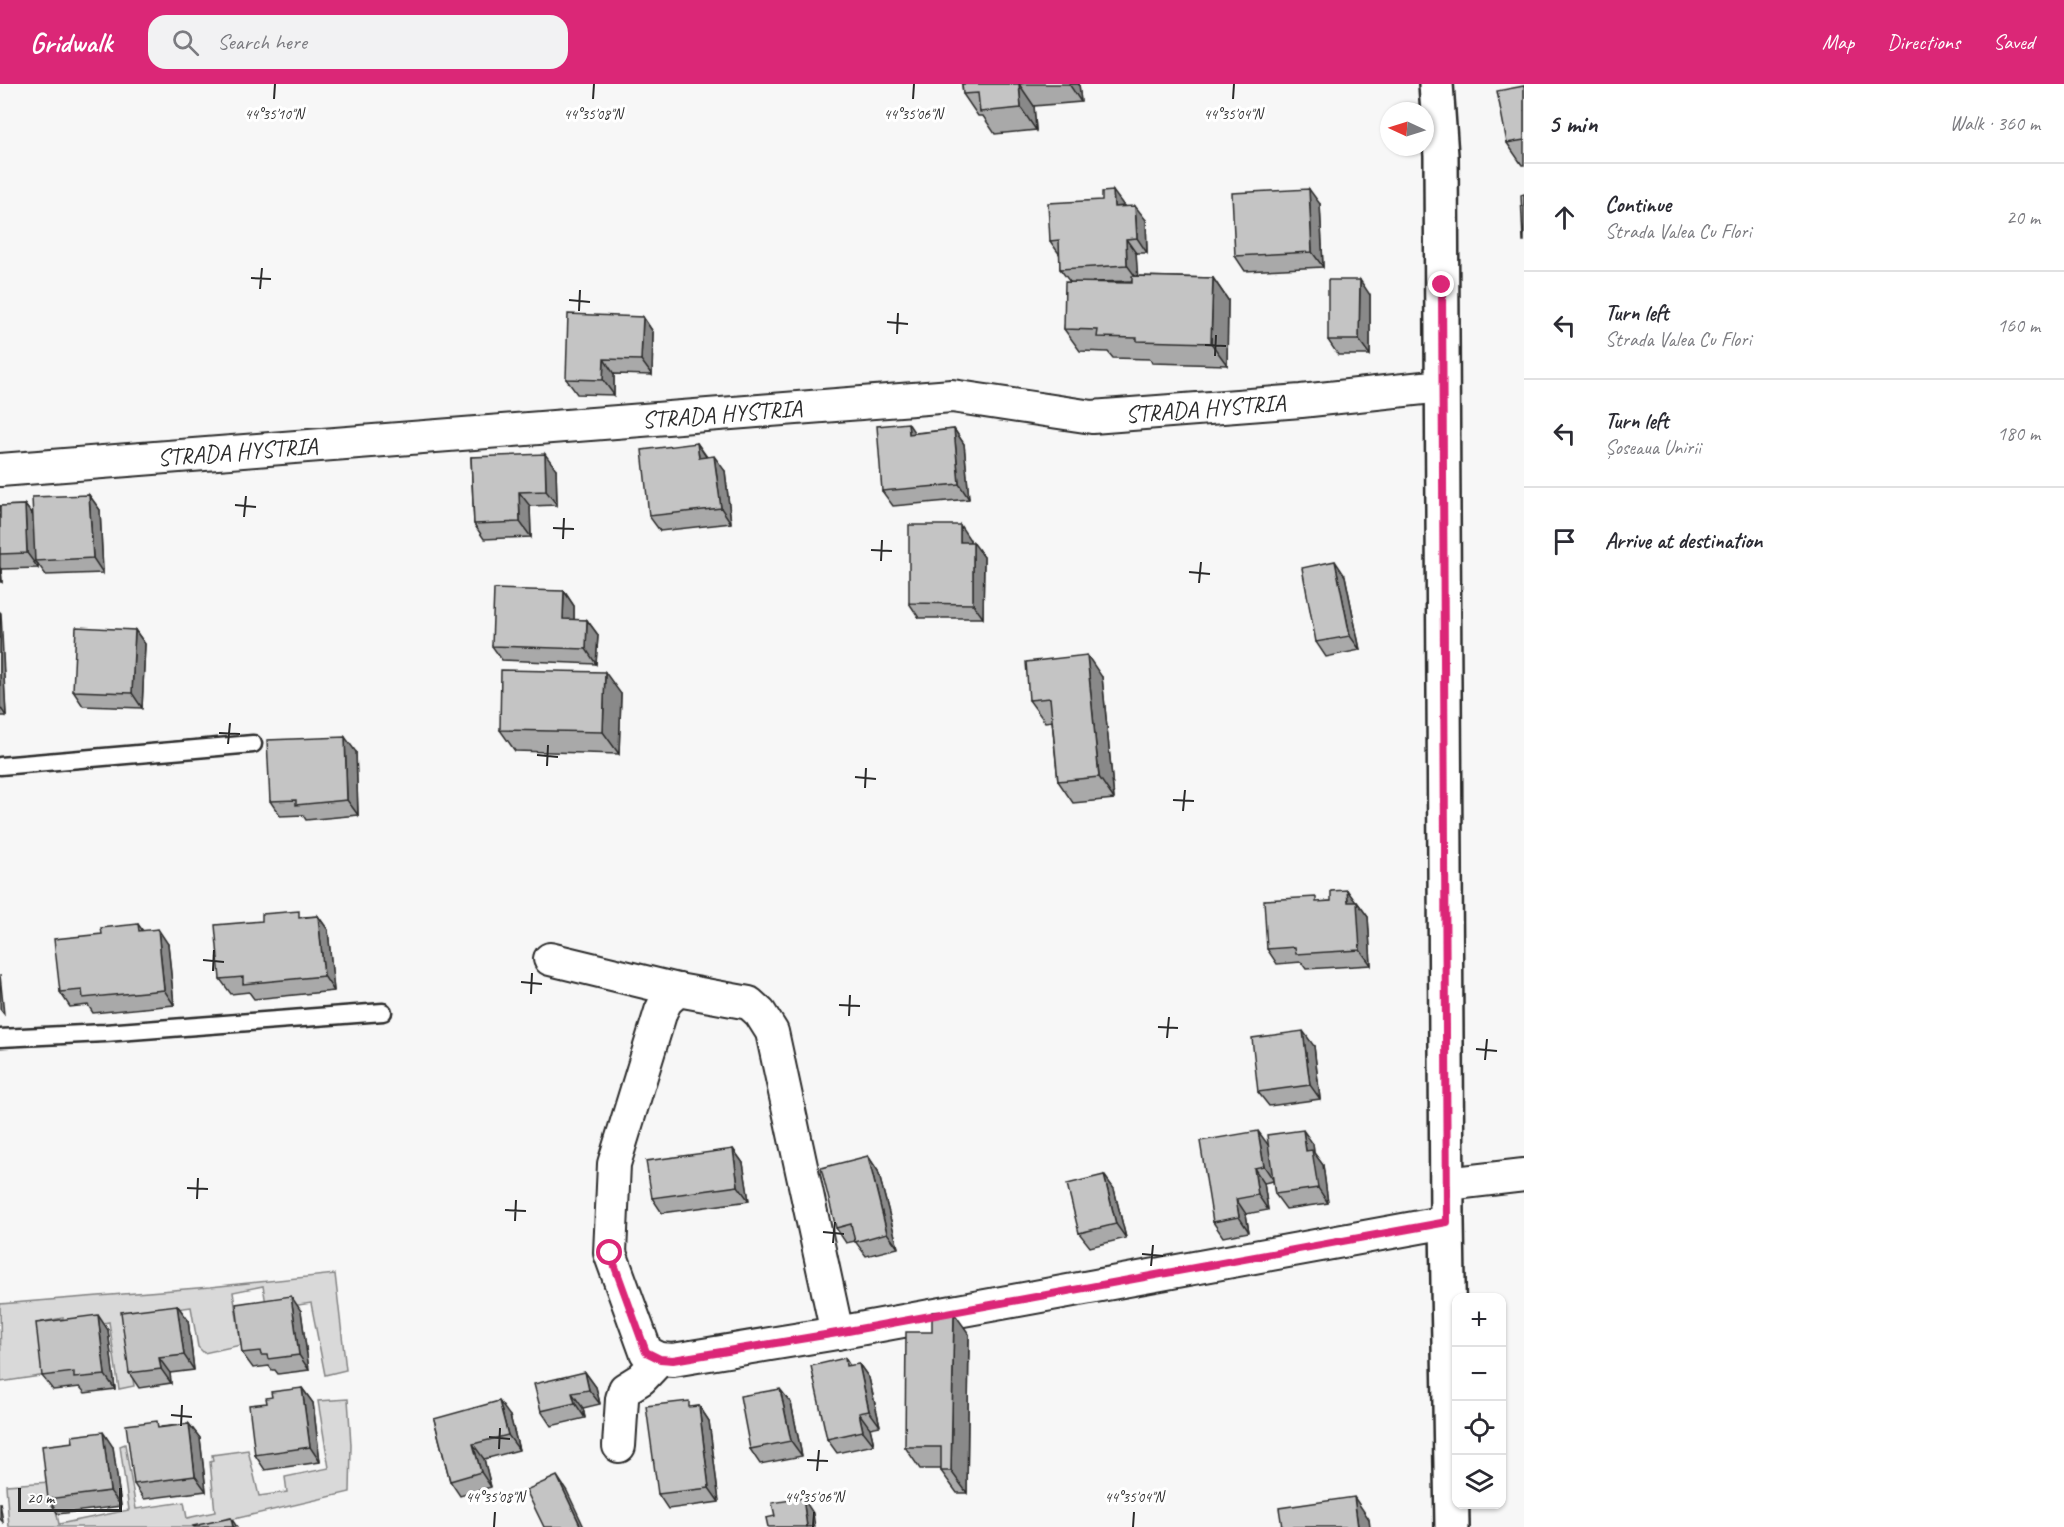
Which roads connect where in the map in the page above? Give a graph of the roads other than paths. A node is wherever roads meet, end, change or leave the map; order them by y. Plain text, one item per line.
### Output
1 (1436, 84) edge
2 (1442, 386) junction
3 (0, 470) edge
4 (253, 744) dead end
5 (0, 766) edge
6 (550, 959) dead end
7 (678, 990) junction
8 (383, 1012) dead end
9 (0, 1038) edge
10 (1524, 1175) edge
11 (1447, 1184) junction
12 (1447, 1222) junction
13 (837, 1333) junction
14 (660, 1359) junction
15 (619, 1446) dead end
16 (1452, 1527) edge

1 - 2 main road
2 - 3 street, STRADA HYSTRIA
2 - 11 main road
4 - 5 lane
6 - 7 street
7 - 13 street
7 - 14 street
8 - 9 lane
10 - 11 street
11 - 12 main road
12 - 13 street
12 - 16 main road
13 - 14 street
14 - 15 street

